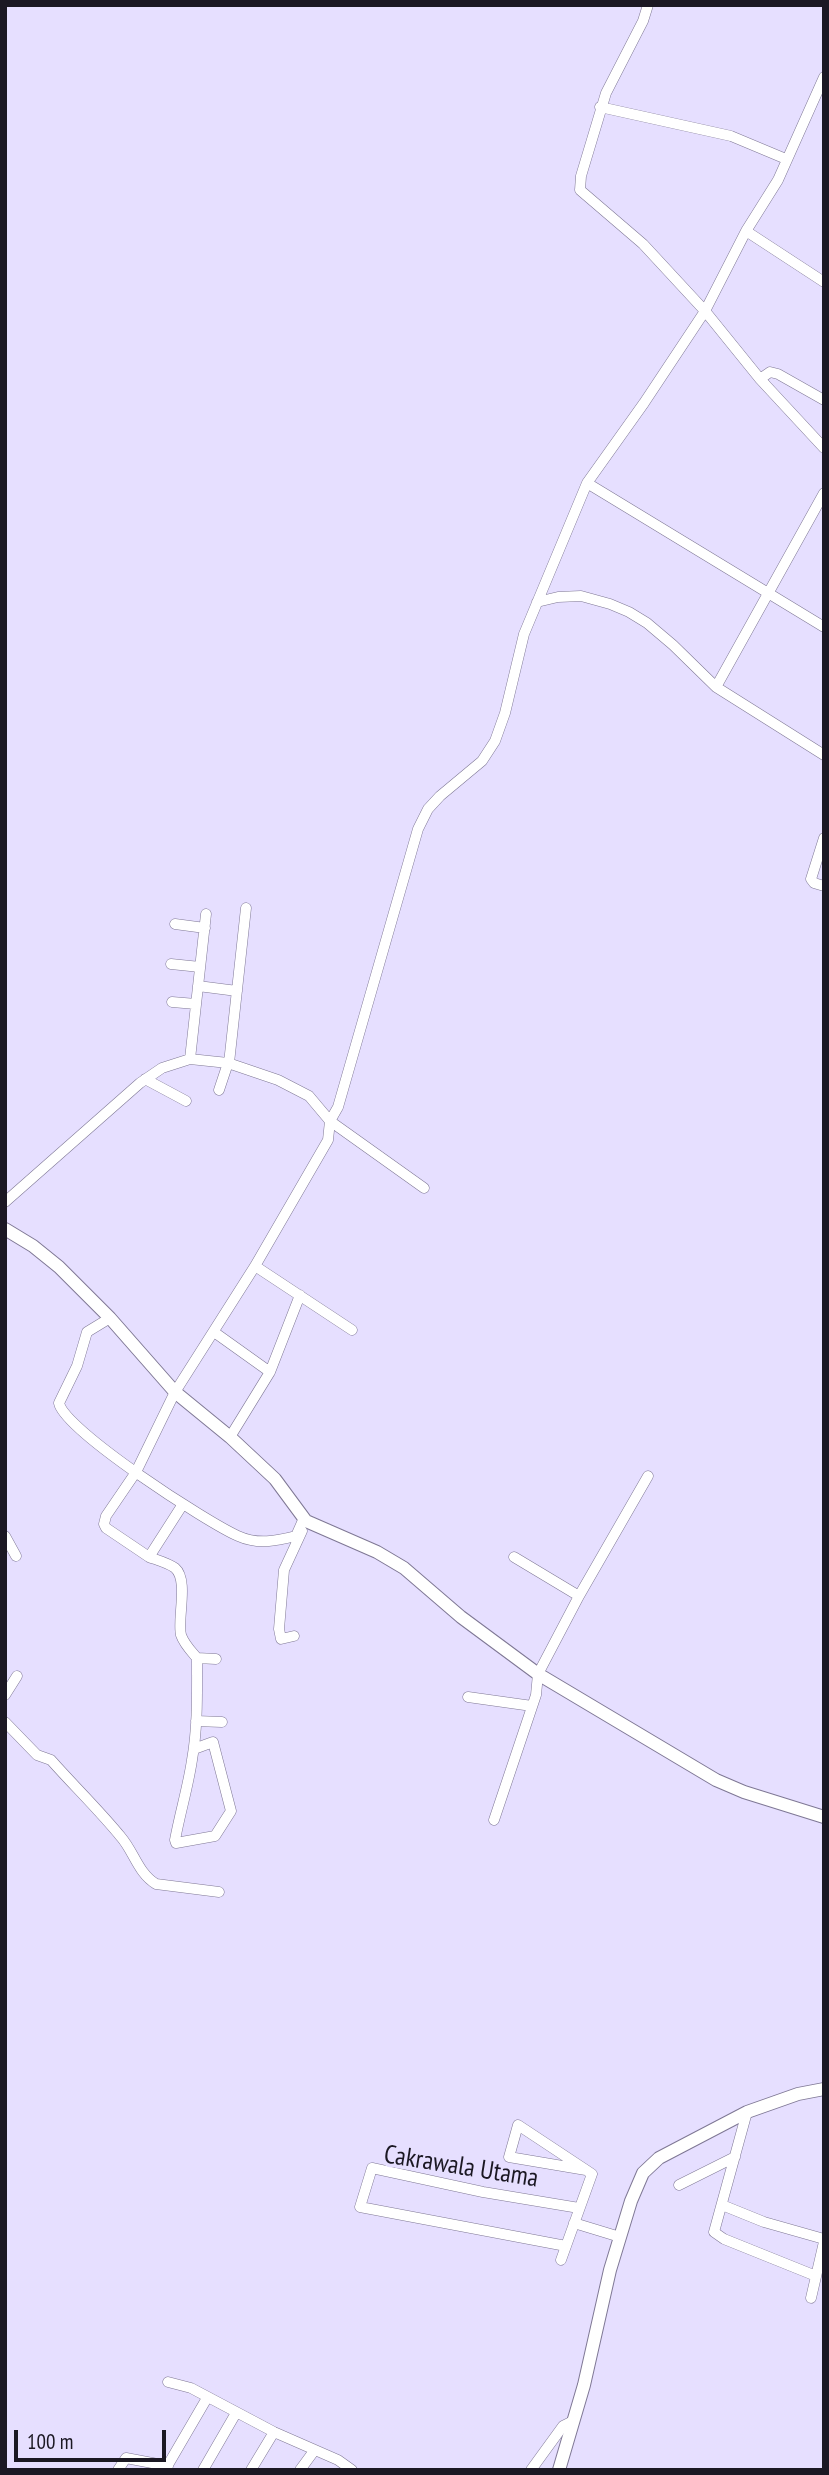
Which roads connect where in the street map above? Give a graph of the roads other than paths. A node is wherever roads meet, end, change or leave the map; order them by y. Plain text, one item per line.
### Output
1 (648, 5) edge
2 (824, 77) edge
3 (600, 107) junction
4 (786, 159) junction
5 (746, 231) junction
6 (824, 282) edge
7 (705, 311) junction
8 (760, 379) junction
9 (824, 400) edge
10 (824, 449) edge
11 (587, 483) junction
12 (824, 493) edge
13 (768, 593) junction
14 (537, 602) junction
15 (824, 628) edge
16 (716, 687) junction
17 (824, 755) edge
18 (824, 838) edge
19 (824, 886) edge
20 (246, 908) dead end
21 (206, 914) dead end
22 (175, 924) dead end
23 (205, 928) junction
24 (171, 964) dead end
25 (200, 967) junction
26 (198, 986) junction
27 (237, 990) junction
28 (172, 1002) dead end
29 (196, 1004) junction
30 (190, 1059) junction
31 (228, 1063) junction
32 (145, 1079) junction
33 (219, 1090) dead end
34 (186, 1101) dead end
35 (331, 1121) junction
36 (425, 1188) dead end
37 (5, 1202) edge
38 (5, 1229) edge
39 (255, 1266) junction
40 (300, 1295) junction
41 (110, 1318) junction
42 (352, 1330) dead end
43 (214, 1332) junction
44 (270, 1372) junction
45 (175, 1392) junction
46 (230, 1437) junction
47 (136, 1472) junction
48 (648, 1476) dead end
49 (183, 1504) junction
50 (305, 1520) junction
51 (5, 1536) edge
52 (16, 1556) dead end
53 (149, 1557) junction
54 (514, 1557) dead end
55 (579, 1596) junction
56 (294, 1636) dead end
57 (197, 1658) junction
58 (216, 1659) dead end
59 (538, 1674) junction
60 (17, 1676) dead end
61 (5, 1695) edge
62 (468, 1697) dead end
63 (532, 1706) junction
64 (196, 1721) junction
65 (5, 1722) edge
66 (222, 1722) dead end
67 (194, 1749) junction
68 (822, 1816) edge
69 (494, 1820) dead end
70 (219, 1892) dead end
71 (824, 2089) edge
72 (747, 2112) junction
73 (735, 2157) junction
74 (586, 2170) junction
75 (679, 2185) dead end
76 (722, 2205) junction
77 (579, 2208) junction
78 (574, 2223) junction
79 (620, 2237) junction
80 (824, 2241) edge
81 (566, 2246) junction
82 (561, 2260) dead end
83 (816, 2276) junction
84 (811, 2298) dead end
85 (168, 2382) dead end
86 (207, 2398) junction
87 (236, 2413) junction
88 (573, 2421) junction
89 (274, 2432) junction
90 (314, 2451) junction
91 (167, 2468) edge
92 (118, 2470) edge
93 (203, 2470) edge
94 (251, 2470) edge
95 (300, 2470) edge
96 (352, 2470) edge
97 (531, 2470) edge
98 (559, 2470) edge

1 - 3 street
2 - 4 street
3 - 4 street
3 - 7 street
4 - 5 street
5 - 6 street
5 - 7 street
7 - 8 street
7 - 11 street
8 - 9 street
8 - 10 street
11 - 13 street
11 - 14 street
12 - 13 street
13 - 15 street
13 - 16 street
14 - 16 street
14 - 35 street
16 - 17 street
18 - 19 street
20 - 27 street
21 - 23 street
22 - 23 street
23 - 25 street
24 - 25 street
25 - 26 street
26 - 27 street
26 - 29 street
27 - 31 street
28 - 29 street
29 - 30 street
30 - 31 street
30 - 32 street
31 - 33 street
31 - 35 street
32 - 34 street
32 - 37 street
35 - 36 street
35 - 39 street
38 - 41 street
39 - 40 street
39 - 43 street
40 - 42 street
40 - 44 street
41 - 45 street
41 - 47 street
43 - 44 street
43 - 45 street
44 - 46 street
45 - 46 street
45 - 47 street
46 - 50 street
47 - 49 street
47 - 53 street
48 - 55 street
49 - 50 street
49 - 53 street
50 - 56 street
50 - 59 street
51 - 52 street
53 - 57 street
54 - 55 street
55 - 59 street
57 - 58 street
57 - 64 street
59 - 63 street
59 - 68 street
60 - 61 street
62 - 63 street
63 - 69 street
64 - 66 street
64 - 67 street
65 - 70 street
67 - 67 street
71 - 72 street
72 - 73 street
72 - 79 street
73 - 75 street
73 - 76 street
74 - 74 street, Cakrawala Utama
74 - 77 street
76 - 80 street
76 - 83 street
77 - 78 street
77 - 81 street, Cakrawala Utama
78 - 79 street
78 - 81 street
79 - 88 street
80 - 83 street
81 - 82 street
83 - 84 street
85 - 86 street
86 - 87 street
86 - 91 street
87 - 89 street
87 - 93 street
88 - 97 street
88 - 98 street
89 - 90 street
89 - 94 street
90 - 95 street
90 - 96 street
91 - 92 street

